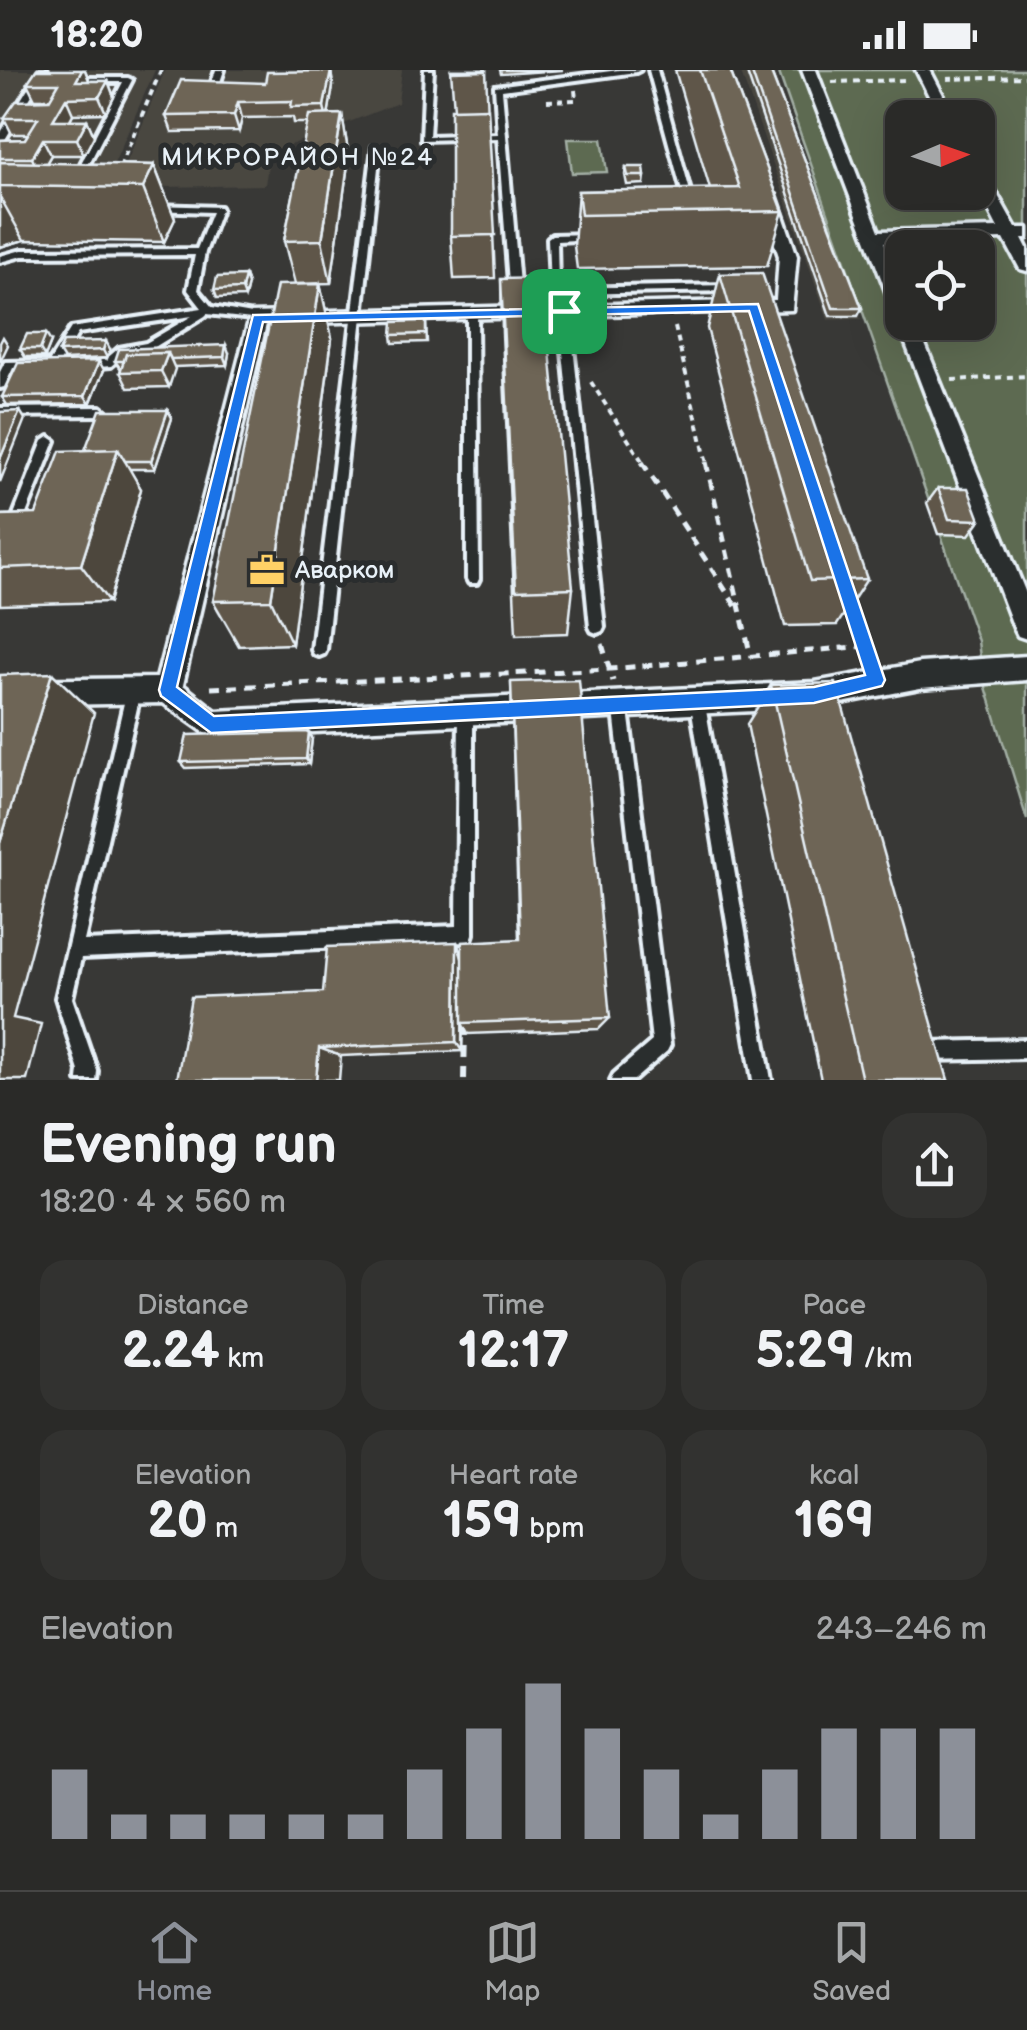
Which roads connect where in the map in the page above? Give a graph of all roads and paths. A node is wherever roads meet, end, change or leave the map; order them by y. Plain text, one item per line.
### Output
1 (43, 70) edge
2 (162, 70) edge
3 (220, 70) edge
4 (429, 70) edge
5 (636, 70) edge
6 (654, 70) edge
7 (809, 70) edge
8 (923, 70) edge
9 (37, 80) junction
10 (214, 88) edge
11 (939, 100) edge
12 (501, 136) junction
13 (0, 141) edge
14 (376, 149) dead end
15 (117, 172) edge
16 (58, 179) edge
17 (762, 182) edge
18 (995, 199) edge
19 (142, 208) edge
20 (693, 216) edge
21 (1018, 233) edge
22 (607, 236) edge
23 (872, 237) junction
24 (200, 252) junction
25 (0, 259) edge
26 (1027, 264) edge
27 (885, 270) edge
28 (786, 287) junction
29 (767, 288) edge
30 (557, 305) junction
31 (754, 307) junction
32 (671, 309) junction
33 (209, 310) junction
34 (516, 312) junction
35 (472, 313) junction
36 (359, 315) junction
37 (258, 318) junction
38 (913, 340) edge
39 (568, 346) junction
40 (53, 365) junction
41 (1027, 376) edge
42 (929, 381) junction
43 (0, 384) edge
44 (101, 411) edge
45 (0, 412) edge
46 (49, 441) dead end
47 (0, 530) edge
48 (473, 579) dead end
49 (853, 610) edge
50 (741, 614) junction
51 (597, 626) joint
52 (1027, 628) edge
53 (864, 646) junction
54 (319, 650) dead end
55 (751, 657) junction
56 (1027, 668) edge
57 (610, 669) junction
58 (876, 680) junction
59 (134, 690) junction
60 (168, 690) junction
61 (0, 693) edge
62 (697, 700) junction
63 (620, 702) junction
64 (466, 709) junction
65 (74, 950) junction
66 (465, 1007) edge
67 (915, 1032) edge
68 (1027, 1049) edge
69 (87, 1080) edge
70 (464, 1080) edge
71 (620, 1080) edge
72 (762, 1080) edge

1 - 9 lane
2 - 15 path
3 - 10 lane
4 - 12 lane
5 - 12 lane
6 - 20 lane
7 - 23 street
8 - 11 street
9 - 13 lane
9 - 16 lane
12 - 34 lane
14 - 36 lane
17 - 28 street
18 - 21 street
19 - 24 lane
21 - 23 street
21 - 26 street
22 - 30 lane
23 - 27 street
24 - 25 lane
24 - 33 lane
28 - 29 lane
28 - 31 street
30 - 31 lane
30 - 32 street
30 - 34 street
30 - 39 lane
31 - 32 street
32 - 50 path
33 - 37 lane
33 - 40 lane
33 - 40 lane
34 - 35 street
35 - 36 street
35 - 48 lane
36 - 37 street
36 - 54 lane
37 - 60 street
38 - 42 street
39 - 50 path
39 - 51 lane
40 - 43 lane
41 - 42 path
42 - 52 street
44 - 45 lane
46 - 47 lane
49 - 53 path
50 - 55 path
51 - 57 path
53 - 55 path
53 - 58 path
55 - 57 path
56 - 58 street
57 - 60 path
57 - 63 path
58 - 62 street
59 - 60 street
59 - 61 street
59 - 65 lane
60 - 64 street
62 - 63 street
62 - 72 lane
63 - 64 street
63 - 71 lane
64 - 65 lane
65 - 69 lane
66 - 70 path
67 - 68 lane

